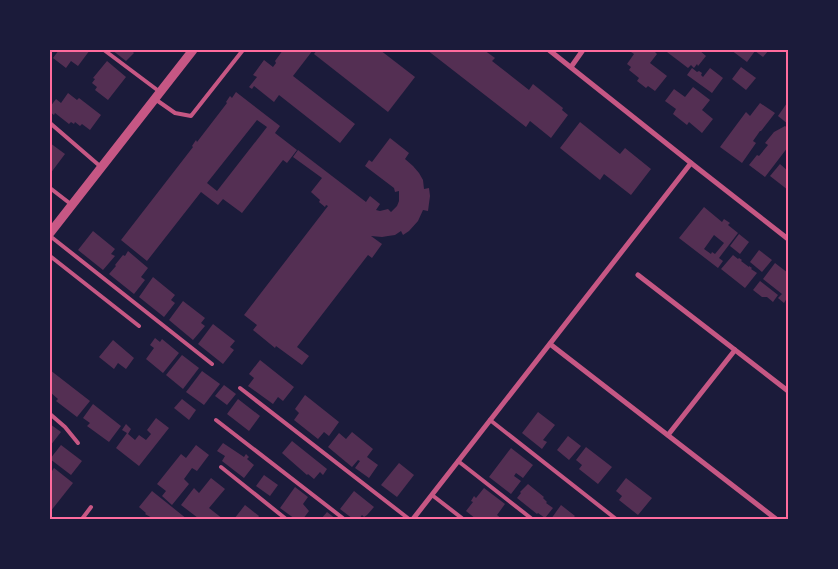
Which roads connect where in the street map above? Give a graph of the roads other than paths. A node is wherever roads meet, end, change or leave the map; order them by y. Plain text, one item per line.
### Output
1 (104, 50) edge
2 (243, 50) edge
3 (549, 50) edge
4 (583, 50) edge
5 (189, 52) edge
6 (571, 67) junction
7 (157, 96) junction
8 (50, 123) edge
9 (691, 163) junction
10 (101, 167) junction
11 (50, 188) edge
12 (72, 205) junction
13 (50, 234) edge
14 (788, 239) edge
15 (50, 256) edge
16 (638, 275) dead end
17 (139, 326) dead end
18 (550, 344) junction
19 (735, 350) junction
20 (212, 364) dead end
21 (240, 388) dead end
22 (788, 391) edge
23 (50, 414) edge
24 (216, 420) dead end
25 (490, 420) junction
26 (668, 435) junction
27 (78, 442) dead end
28 (458, 461) junction
29 (221, 467) dead end
30 (432, 495) junction
31 (91, 507) dead end
32 (82, 519) edge
33 (286, 519) edge
34 (344, 519) edge
35 (411, 519) edge
36 (463, 519) edge
37 (532, 519) edge
38 (616, 519) edge
39 (776, 519) edge

1 - 7 lane
2 - 7 lane
3 - 6 street
4 - 6 street
5 - 7 street
6 - 9 street
7 - 10 street
8 - 10 lane
9 - 14 street
9 - 18 street
10 - 12 street
11 - 12 lane
12 - 13 street
13 - 20 lane
15 - 17 lane
16 - 19 street
18 - 25 street
18 - 26 street
19 - 22 street
19 - 26 street
21 - 35 lane
23 - 27 lane
24 - 34 lane
25 - 28 street
25 - 38 lane
26 - 39 street
28 - 30 street
28 - 37 lane
29 - 33 lane
30 - 35 street
30 - 36 lane
31 - 32 lane

